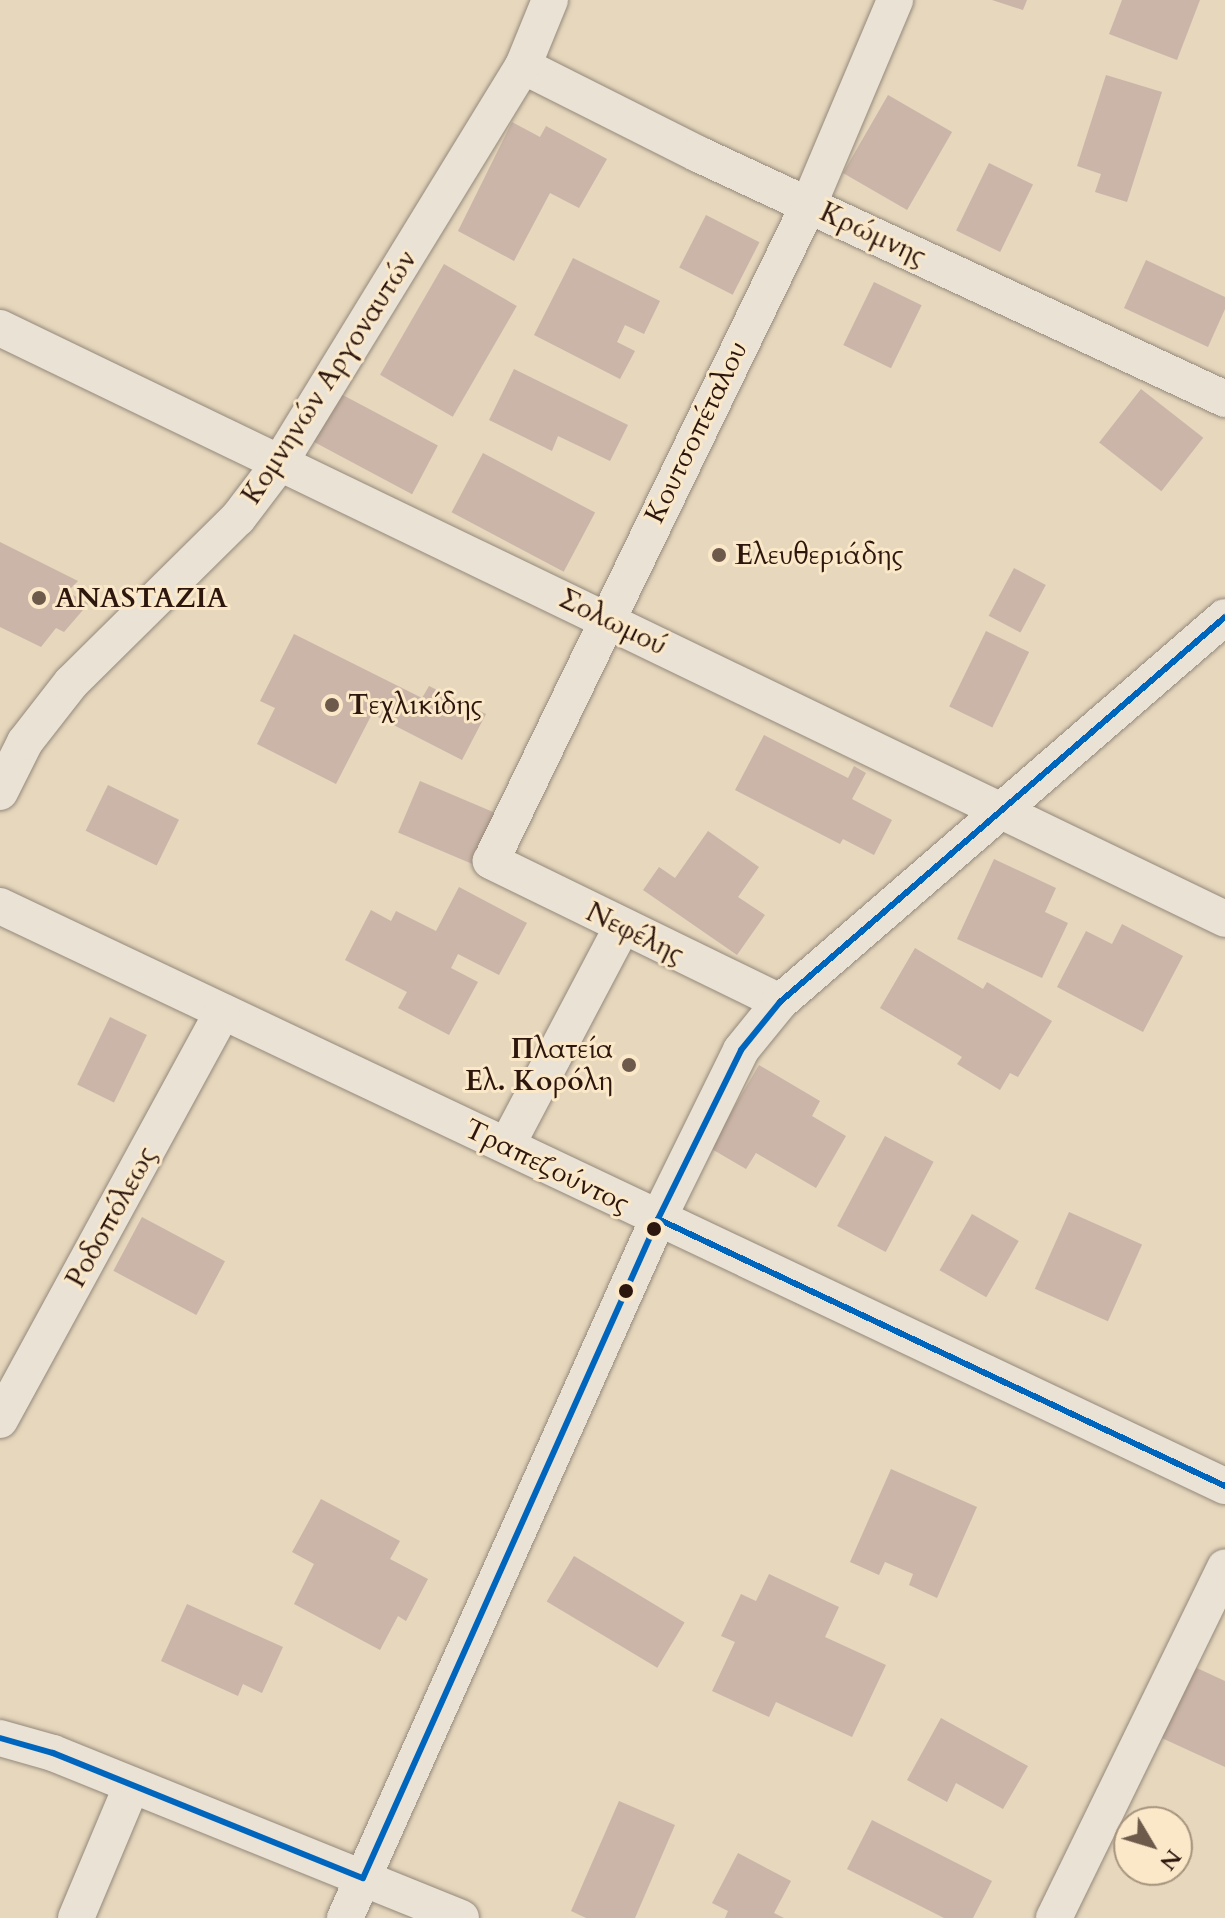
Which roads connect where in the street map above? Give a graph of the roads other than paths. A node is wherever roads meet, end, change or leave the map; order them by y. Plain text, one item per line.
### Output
1 (550, 0) edge
2 (895, 0) edge
3 (523, 66) junction
4 (809, 204) junction
5 (0, 328) edge
6 (1225, 399) edge
7 (279, 464) junction
8 (1225, 617) edge
9 (605, 618) junction
10 (13, 736) edge
11 (0, 792) edge
12 (1001, 810) junction
13 (491, 861) joint
14 (0, 906) edge
15 (1225, 919) edge
16 (622, 927) junction
17 (780, 1002) junction
18 (222, 1013) junction
19 (507, 1145) junction
20 (658, 1219) junction
21 (0, 1420) edge
22 (1225, 1486) edge
23 (1225, 1567) edge
24 (0, 1738) edge
25 (132, 1785) junction
26 (363, 1878) junction
27 (76, 1918) edge
28 (345, 1918) edge
29 (461, 1918) edge
30 (1054, 1918) edge

1 - 3 street, Κομνηνών Αργοναυτών
2 - 4 street, Κουτσοπέταλου
3 - 4 street, Κρώμνης
3 - 7 street, Κομνηνών Αργοναυτών
4 - 6 street, Κρώμνης
4 - 9 street, Κουτσοπέταλου
5 - 7 street, Σολωμού
7 - 9 street, Σολωμού
7 - 10 street, Κομνηνών Αργοναυτών
8 - 12 street
9 - 12 street, Σολωμού
9 - 13 street, Κουτσοπέταλου
10 - 11 street, Κομνηνών Αργοναυτών
12 - 15 street, Σολωμού
12 - 17 street
13 - 16 street, Νεφέλης
14 - 18 street, Τραπεζούντος
16 - 17 street, Νεφέλης
16 - 19 street
17 - 20 street
18 - 19 street, Τραπεζούντος
18 - 21 street, Ροδοπόλεως
19 - 20 street, Τραπεζούντος
20 - 22 street, Τραπεζούντος
20 - 26 street
23 - 30 street
24 - 25 street
25 - 26 street
25 - 27 street
26 - 28 street
26 - 29 street

